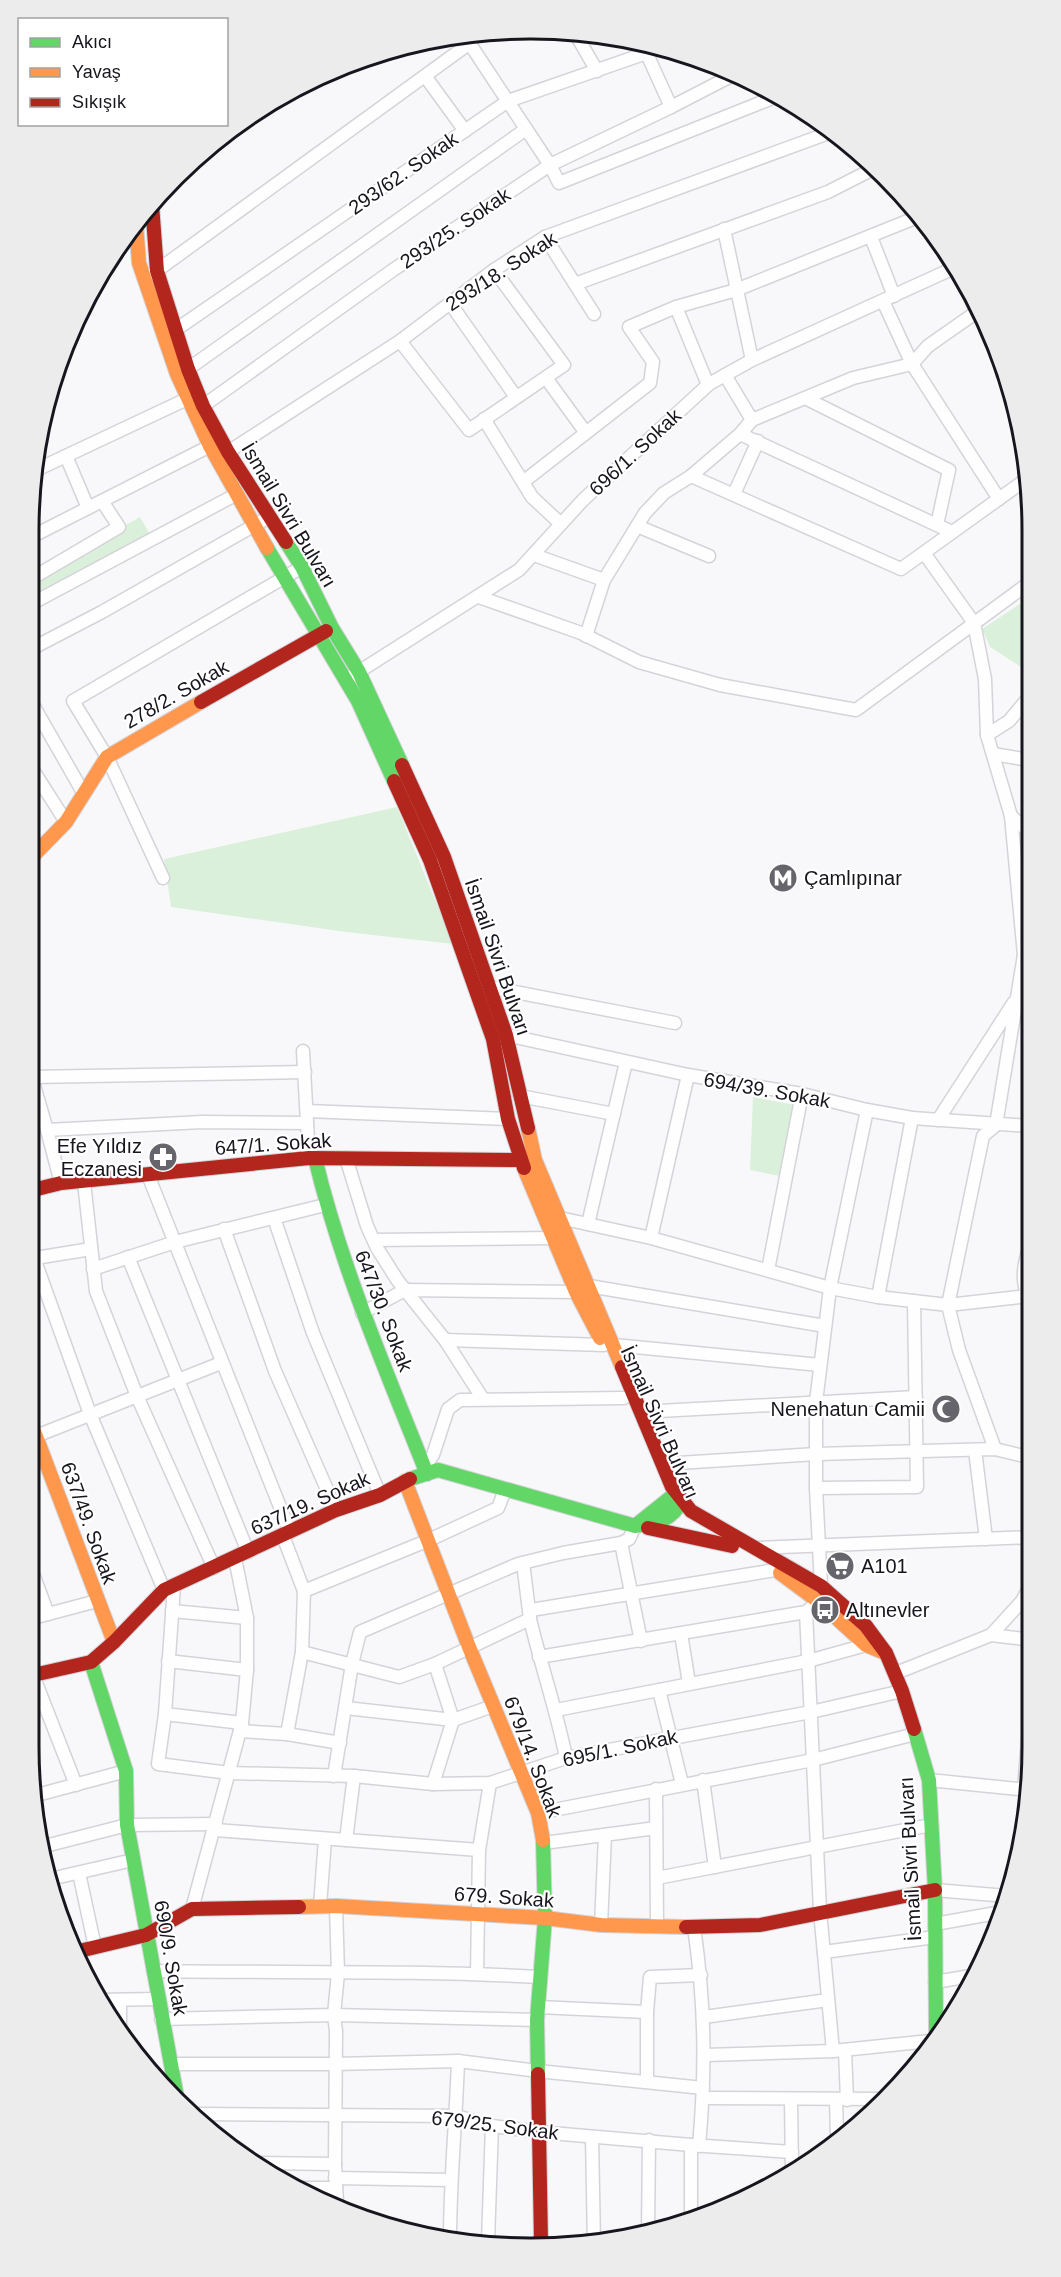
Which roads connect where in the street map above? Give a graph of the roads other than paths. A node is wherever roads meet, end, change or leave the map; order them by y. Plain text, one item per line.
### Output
1 (581, 42) edge
2 (469, 43) edge
3 (462, 44) edge
4 (647, 54) joint
5 (597, 71) junction
6 (425, 76) junction
7 (725, 79) edge
8 (767, 100) edge
9 (508, 101) junction
10 (671, 107) junction
11 (526, 129) junction
12 (465, 131) junction
13 (822, 135) edge
14 (550, 165) junction
15 (867, 172) edge
16 (152, 217) edge
17 (911, 220) edge
18 (724, 228) junction
19 (137, 236) edge
20 (545, 237) junction
21 (871, 237) junction
22 (494, 270) junction
23 (947, 271) edge
24 (151, 275) junction
25 (575, 284) junction
26 (736, 290) junction
27 (888, 298) junction
28 (450, 303) junction
29 (676, 307) junction
30 (594, 314) dead end
31 (972, 315) edge
32 (170, 333) junction
33 (400, 341) junction
34 (752, 360) junction
35 (912, 364) junction
36 (188, 369) junction
37 (725, 375) junction
38 (546, 378) junction
39 (708, 385) junction
40 (516, 397) junction
41 (189, 398) junction
42 (807, 399) junction
43 (203, 406) junction
44 (484, 419) junction
45 (752, 420) junction
46 (586, 433) junction
47 (740, 434) junction
48 (758, 441) junction
49 (210, 446) junction
50 (228, 452) junction
51 (66, 456) junction
52 (43, 467) edge
53 (691, 476) junction
54 (523, 483) junction
55 (1020, 484) edge
56 (734, 494) junction
57 (235, 495) junction
58 (999, 499) junction
59 (102, 501) junction
60 (88, 508) junction
61 (269, 517) junction
62 (561, 524) junction
63 (937, 525) junction
64 (254, 526) junction
65 (637, 526) junction
66 (39, 532) edge
67 (952, 532) junction
68 (924, 553) junction
69 (534, 555) junction
70 (708, 556) dead end
71 (302, 567) junction
72 (39, 574) edge
73 (285, 578) junction
74 (604, 580) junction
75 (1022, 588) edge
76 (479, 597) junction
77 (39, 599) edge
78 (974, 623) junction
79 (332, 628) junction
80 (319, 635) junction
81 (586, 636) junction
82 (39, 645) edge
83 (359, 672) junction
84 (345, 680) junction
85 (1022, 705) edge
86 (39, 717) edge
87 (987, 735) junction
88 (993, 754) junction
89 (107, 757) junction
90 (1022, 759) edge
91 (39, 781) edge
92 (84, 794) junction
93 (1011, 816) junction
94 (66, 822) junction
95 (1022, 826) edge
96 (39, 849) edge
97 (163, 878) dead end
98 (1022, 909) edge
99 (1022, 974) edge
100 (483, 990) junction
101 (1017, 998) junction
102 (675, 1023) dead end
103 (506, 1035) junction
104 (303, 1051) dead end
105 (626, 1062) junction
106 (305, 1072) junction
107 (39, 1073) edge
108 (688, 1075) junction
109 (802, 1094) junction
110 (520, 1096) junction
111 (39, 1103) edge
112 (867, 1110) junction
113 (614, 1114) junction
114 (307, 1117) junction
115 (912, 1118) junction
116 (508, 1119) junction
117 (938, 1120) junction
118 (996, 1125) junction
119 (1022, 1126) edge
120 (47, 1130) junction
121 (312, 1158) junction
122 (346, 1158) junction
123 (521, 1160) junction
124 (148, 1175) junction
125 (84, 1182) junction
126 (61, 1183) junction
127 (39, 1188) edge
128 (325, 1205) junction
129 (274, 1218) junction
130 (560, 1218) junction
131 (588, 1224) junction
132 (224, 1229) junction
133 (554, 1238) junction
134 (651, 1238) junction
135 (374, 1240) junction
136 (175, 1242) junction
137 (90, 1249) junction
138 (128, 1257) junction
139 (39, 1258) edge
140 (93, 1269) junction
141 (768, 1269) junction
142 (39, 1280) edge
143 (830, 1288) junction
144 (583, 1289) junction
145 (405, 1290) junction
146 (879, 1297) junction
147 (1022, 1300) edge
148 (914, 1301) junction
149 (948, 1305) junction
150 (362, 1313) junction
151 (825, 1326) junction
152 (445, 1340) junction
153 (609, 1345) junction
154 (221, 1363) junction
155 (820, 1365) junction
156 (178, 1379) junction
157 (137, 1396) junction
158 (916, 1397) junction
159 (624, 1398) junction
160 (483, 1399) junction
161 (816, 1402) junction
162 (641, 1412) junction
163 (90, 1414) junction
164 (39, 1435) edge
165 (39, 1444) edge
166 (995, 1449) junction
167 (975, 1450) junction
168 (916, 1452) junction
169 (816, 1454) junction
170 (1022, 1457) edge
171 (663, 1464) junction
172 (425, 1470) junction
173 (405, 1480) junction
174 (816, 1488) junction
175 (506, 1490) junction
176 (380, 1495) junction
177 (676, 1503) junction
178 (336, 1510) junction
179 (635, 1526) junction
180 (287, 1534) junction
181 (1022, 1537) edge
182 (986, 1539) junction
183 (429, 1540) junction
184 (621, 1543) junction
185 (818, 1545) junction
186 (732, 1546) junction
187 (755, 1548) junction
188 (248, 1552) junction
189 (235, 1558) junction
190 (523, 1563) junction
191 (214, 1568) junction
192 (775, 1569) junction
193 (821, 1586) junction
194 (169, 1588) junction
195 (39, 1591) edge
196 (304, 1591) junction
197 (631, 1593) junction
198 (450, 1595) junction
199 (1022, 1600) edge
200 (97, 1601) junction
201 (819, 1602) junction
202 (172, 1611) junction
203 (806, 1612) junction
204 (48, 1614) junction
205 (531, 1615) junction
206 (39, 1616) edge
207 (247, 1618) junction
208 (681, 1634) junction
209 (991, 1635) junction
210 (1022, 1639) edge
211 (641, 1641) junction
212 (114, 1642) junction
213 (866, 1645) junction
214 (469, 1647) junction
215 (302, 1652) junction
216 (886, 1653) junction
217 (539, 1657) junction
218 (808, 1661) junction
219 (91, 1662) junction
220 (168, 1662) junction
221 (352, 1664) junction
222 (435, 1664) junction
223 (247, 1670) junction
224 (39, 1673) edge
225 (896, 1673) junction
226 (689, 1683) junction
227 (659, 1690) junction
228 (902, 1691) junction
229 (39, 1695) edge
230 (493, 1706) junction
231 (346, 1708) junction
232 (556, 1710) junction
233 (811, 1712) junction
234 (165, 1714) junction
235 (453, 1720) junction
236 (241, 1727) junction
237 (287, 1734) junction
238 (915, 1734) junction
239 (670, 1737) junction
240 (340, 1743) junction
241 (566, 1758) junction
242 (813, 1760) junction
243 (126, 1771) junction
244 (229, 1773) junction
245 (520, 1773) junction
246 (334, 1776) junction
247 (354, 1776) junction
248 (703, 1780) junction
249 (929, 1780) junction
250 (490, 1783) junction
251 (433, 1784) junction
252 (682, 1784) junction
253 (76, 1785) junction
254 (656, 1789) junction
255 (1020, 1789) edge
256 (41, 1794) edge
257 (538, 1813) junction
258 (127, 1825) junction
259 (932, 1825) junction
260 (215, 1827) junction
261 (656, 1828) junction
262 (605, 1835) junction
263 (325, 1839) junction
264 (346, 1840) junction
265 (544, 1843) junction
266 (49, 1845) edge
267 (817, 1848) junction
268 (479, 1850) junction
269 (134, 1860) junction
270 (715, 1867) junction
271 (78, 1873) junction
272 (57, 1877) edge
273 (657, 1878) junction
274 (935, 1890) junction
275 (999, 1895) edge
276 (320, 1906) junction
277 (336, 1906) junction
278 (192, 1909) junction
279 (820, 1911) junction
280 (478, 1914) junction
281 (992, 1915) edge
282 (545, 1918) junction
283 (601, 1925) junction
284 (657, 1925) junction
285 (694, 1927) junction
286 (935, 1930) junction
287 (146, 1935) junction
288 (95, 1947) junction
289 (83, 1950) edge
290 (824, 1952) junction
291 (153, 1971) junction
292 (338, 1973) junction
293 (477, 1974) junction
294 (701, 1975) junction
295 (540, 1977) junction
296 (964, 1977) edge
297 (935, 1982) junction
298 (158, 1999) junction
299 (110, 2000) edge
300 (120, 2000) junction
301 (828, 2000) junction
302 (647, 2012) junction
303 (537, 2013) junction
304 (334, 2015) junction
305 (120, 2017) edge
306 (704, 2017) junction
307 (161, 2019) junction
308 (936, 2024) edge
309 (922, 2043) edge
310 (839, 2050) junction
311 (705, 2055) junction
312 (458, 2061) junction
313 (172, 2064) junction
314 (335, 2064) junction
315 (538, 2072) junction
316 (647, 2081) junction
317 (175, 2086) edge
318 (703, 2093) junction
319 (791, 2099) junction
320 (873, 2099) edge
321 (841, 2100) junction
322 (204, 2114) edge
323 (336, 2115) junction
324 (456, 2116) junction
325 (492, 2126) junction
326 (838, 2130) edge
327 (540, 2132) junction
328 (592, 2137) junction
329 (649, 2140) junction
330 (695, 2146) junction
331 (792, 2152) junction
332 (792, 2162) edge
333 (270, 2163) edge
334 (334, 2164) junction
335 (450, 2180) junction
336 (336, 2183) junction
337 (312, 2186) edge
338 (337, 2198) edge
339 (692, 2211) edge
340 (651, 2223) edge
341 (450, 2231) edge
342 (594, 2234) edge
343 (488, 2236) edge
344 (542, 2238) edge

1 - 5 street
2 - 9 street
3 - 6 street
4 - 5 street, 293/62. Sokak
4 - 10 street
5 - 9 street, 293/62. Sokak
6 - 12 street
6 - 24 street
7 - 10 street, 293/25. Sokak
8 - 14 street
9 - 11 street
9 - 12 street, 293/62. Sokak
10 - 14 street, 293/25. Sokak
11 - 14 street
11 - 36 street
12 - 32 street, 293/62. Sokak
13 - 20 street, 293/18. Sokak
14 - 43 street, 293/25. Sokak
15 - 18 street
16 - 24 street, İsmail Sivri Bulvarı
17 - 21 street
18 - 25 street
18 - 26 street
19 - 24 street, İsmail Sivri Bulvarı
20 - 22 street, 293/18. Sokak
20 - 25 street
21 - 26 street
21 - 27 street
22 - 28 street, 293/18. Sokak
22 - 38 street
23 - 27 street, 696/1. Sokak
24 - 32 street, İsmail Sivri Bulvarı
25 - 30 street
26 - 29 street
26 - 34 street
27 - 34 street, 696/1. Sokak
27 - 35 street
28 - 33 street, 293/18. Sokak
28 - 40 street
29 - 39 street
29 - 46 street
31 - 35 street
32 - 36 street, İsmail Sivri Bulvarı
32 - 41 street, İsmail Sivri Bulvarı
33 - 44 street
33 - 50 street, 293/18. Sokak
34 - 37 street, 696/1. Sokak
35 - 42 street
35 - 58 street
36 - 43 street, İsmail Sivri Bulvarı
37 - 39 street, 696/1. Sokak
37 - 45 street
38 - 40 street
38 - 46 street
39 - 62 street, 696/1. Sokak
40 - 44 street
41 - 49 street, İsmail Sivri Bulvarı
41 - 51 street
42 - 45 street
42 - 63 street
43 - 50 street, İsmail Sivri Bulvarı
44 - 54 street
45 - 47 street
46 - 54 street
47 - 48 street
47 - 53 street
48 - 56 street
48 - 63 street
49 - 57 street, İsmail Sivri Bulvarı
49 - 59 street
50 - 61 street, İsmail Sivri Bulvarı
51 - 52 street
51 - 60 street
53 - 56 street
53 - 65 street
54 - 62 street
55 - 58 street
56 - 68 street
57 - 64 street, İsmail Sivri Bulvarı
57 - 77 street
58 - 67 street
59 - 60 street
59 - 72 street
60 - 66 street
61 - 64 street
61 - 71 street, İsmail Sivri Bulvarı
62 - 69 street, 696/1. Sokak
63 - 67 street
64 - 73 street, İsmail Sivri Bulvarı
64 - 82 street
65 - 70 street
65 - 74 street
67 - 68 street
68 - 78 street
69 - 74 street
69 - 76 street, 696/1. Sokak
71 - 73 street
71 - 79 street, İsmail Sivri Bulvarı
73 - 80 street, İsmail Sivri Bulvarı
73 - 89 street
74 - 81 street
75 - 78 street
76 - 81 street
76 - 83 street, 696/1. Sokak
78 - 81 street
78 - 87 street
79 - 80 street, 278/2. Sokak
79 - 83 street, İsmail Sivri Bulvarı
80 - 84 street, İsmail Sivri Bulvarı
80 - 89 street, 278/2. Sokak
83 - 84 street, 696/1. Sokak
83 - 100 street, İsmail Sivri Bulvarı
84 - 100 street, İsmail Sivri Bulvarı
85 - 87 street
86 - 92 street
87 - 88 street
88 - 90 street
88 - 93 street
89 - 92 street, 278/2. Sokak
89 - 97 street
91 - 94 street
92 - 94 street, 278/2. Sokak
93 - 95 street
93 - 98 street
94 - 96 street, 278/2. Sokak
99 - 101 street
100 - 102 street
100 - 103 street, İsmail Sivri Bulvarı
100 - 116 street, İsmail Sivri Bulvarı
101 - 117 street
101 - 118 street
103 - 105 street, 694/39. Sokak
103 - 110 street, İsmail Sivri Bulvarı
104 - 106 street
105 - 108 street, 694/39. Sokak
105 - 113 street
106 - 107 street
106 - 114 street
108 - 109 street, 694/39. Sokak
108 - 134 street
109 - 112 street, 694/39. Sokak
109 - 141 street
110 - 113 street
110 - 130 street, İsmail Sivri Bulvarı
111 - 120 street
112 - 115 street, 694/39. Sokak
112 - 143 street
113 - 131 street
114 - 116 street
114 - 120 street
114 - 121 street
115 - 117 street, 694/39. Sokak
115 - 146 street
116 - 123 street, İsmail Sivri Bulvarı
117 - 118 street, 694/39. Sokak
118 - 119 street, 694/39. Sokak
118 - 149 street
120 - 126 street
121 - 122 street, 647/1. Sokak
121 - 124 street, 647/1. Sokak
121 - 128 street, 647/30. Sokak
122 - 123 street, 647/1. Sokak
122 - 135 street
123 - 133 street, İsmail Sivri Bulvarı
124 - 125 street, 647/1. Sokak
124 - 136 street
125 - 126 street, 647/1. Sokak
125 - 137 street
126 - 127 street, 647/1. Sokak
128 - 129 street
128 - 150 street, 647/30. Sokak
129 - 132 street
129 - 176 street
130 - 131 street
130 - 144 street, İsmail Sivri Bulvarı
131 - 134 street
132 - 136 street
132 - 178 street
133 - 135 street
133 - 144 street, İsmail Sivri Bulvarı
134 - 141 street
135 - 145 street
136 - 138 street
136 - 154 street
137 - 139 street
137 - 140 street
138 - 140 street
138 - 156 street
140 - 157 street
141 - 143 street
142 - 163 street
143 - 146 street
143 - 151 street
144 - 145 street
144 - 151 street
144 - 153 street, İsmail Sivri Bulvarı
145 - 150 street
145 - 152 street
146 - 148 street
147 - 149 street
148 - 149 street
148 - 158 street
149 - 166 street
150 - 172 street, 647/30. Sokak
151 - 155 street
152 - 153 street
152 - 160 street
153 - 155 street
153 - 159 street, İsmail Sivri Bulvarı
153 - 162 street, İsmail Sivri Bulvarı
154 - 156 street
154 - 180 street
155 - 161 street
156 - 157 street
156 - 188 street
157 - 163 street
157 - 191 street
158 - 161 street
158 - 168 street
159 - 160 street
159 - 177 street, İsmail Sivri Bulvarı
160 - 172 street
161 - 162 street
161 - 169 street
162 - 171 street, İsmail Sivri Bulvarı
163 - 164 street
163 - 194 street
165 - 200 street, 637/49. Sokak
166 - 167 street
166 - 170 street
167 - 168 street
167 - 182 street
168 - 169 street
168 - 174 street
169 - 171 street
169 - 174 street
171 - 177 street, İsmail Sivri Bulvarı
172 - 173 street, 637/19. Sokak
172 - 175 street, 637/19. Sokak
173 - 176 street, 637/19. Sokak
173 - 183 street, 679/14. Sokak
174 - 185 street
175 - 179 street, 637/19. Sokak
175 - 183 street
176 - 178 street, 637/19. Sokak
177 - 179 street, 637/19. Sokak
177 - 186 street, İsmail Sivri Bulvarı
177 - 187 street, İsmail Sivri Bulvarı
178 - 180 street, 637/19. Sokak
179 - 184 street
179 - 186 street
180 - 188 street, 637/19. Sokak
180 - 196 street
181 - 182 street
182 - 185 street
183 - 196 street
183 - 198 street, 679/14. Sokak
184 - 190 street
184 - 197 street
185 - 187 street
185 - 193 street
186 - 192 street, İsmail Sivri Bulvarı
187 - 193 street, İsmail Sivri Bulvarı
188 - 189 street, 637/19. Sokak
189 - 191 street, 637/19. Sokak
189 - 207 street
190 - 198 street
190 - 205 street
191 - 194 street, 637/19. Sokak
192 - 197 street
192 - 201 street, İsmail Sivri Bulvarı
193 - 216 street, İsmail Sivri Bulvarı
194 - 202 street
194 - 212 street, 637/19. Sokak
195 - 204 street
196 - 215 street
197 - 205 street
197 - 211 street
198 - 214 street, 679/14. Sokak
198 - 221 street
199 - 209 street
200 - 204 street
200 - 212 street, 637/49. Sokak
201 - 203 street
201 - 213 street, İsmail Sivri Bulvarı
202 - 207 street
202 - 220 street
203 - 208 street
203 - 218 street
204 - 206 street
205 - 214 street
205 - 217 street
207 - 223 street
208 - 211 street
208 - 226 street
209 - 210 street
209 - 225 street
211 - 217 street
212 - 219 street, 637/19. Sokak
213 - 216 street, İsmail Sivri Bulvarı
213 - 218 street
214 - 222 street
214 - 230 street, 679/14. Sokak
215 - 221 street
215 - 237 street
216 - 225 street, İsmail Sivri Bulvarı
217 - 232 street
218 - 226 street
218 - 233 street
219 - 224 street, 637/19. Sokak
219 - 243 street, 690/9. Sokak
220 - 223 street
220 - 234 street
221 - 222 street
221 - 231 street
222 - 235 street
223 - 236 street
225 - 228 street, İsmail Sivri Bulvarı
226 - 227 street
227 - 232 street
227 - 239 street
228 - 233 street, 695/1. Sokak
228 - 238 street, İsmail Sivri Bulvarı
229 - 253 street
230 - 235 street
230 - 245 street, 679/14. Sokak
231 - 235 street
231 - 240 street
232 - 241 street
233 - 239 street, 695/1. Sokak
233 - 242 street
234 - 236 street
234 - 244 street, 695/1. Sokak
235 - 251 street
236 - 237 street
236 - 244 street
237 - 240 street
238 - 242 street
238 - 249 street, İsmail Sivri Bulvarı
239 - 241 street, 695/1. Sokak
239 - 252 street
240 - 246 street
241 - 245 street, 695/1. Sokak
242 - 248 street
242 - 267 street
243 - 253 street
243 - 258 street, 690/9. Sokak
244 - 246 street, 695/1. Sokak
244 - 260 street
245 - 250 street, 695/1. Sokak
245 - 257 street, 679/14. Sokak
246 - 247 street, 695/1. Sokak
247 - 251 street, 695/1. Sokak
247 - 264 street
248 - 252 street
248 - 270 street
249 - 255 street
249 - 259 street, İsmail Sivri Bulvarı
250 - 251 street, 695/1. Sokak
250 - 268 street
252 - 254 street
253 - 256 street
254 - 257 street
254 - 261 street
257 - 265 street, 679/14. Sokak
258 - 260 street
258 - 266 street
258 - 269 street, 690/9. Sokak
259 - 267 street
259 - 274 street, İsmail Sivri Bulvarı
260 - 263 street
260 - 278 street
261 - 262 street
261 - 273 street
262 - 265 street
262 - 283 street
263 - 264 street
263 - 276 street
264 - 268 street
265 - 282 street, 679/14. Sokak
267 - 270 street
267 - 279 street
268 - 280 street
269 - 271 street
269 - 287 street, 690/9. Sokak
270 - 273 street
271 - 272 street
271 - 288 street
273 - 284 street
274 - 275 street
274 - 279 street, 679. Sokak
274 - 286 street, İsmail Sivri Bulvarı
276 - 277 street, 679. Sokak
276 - 278 street, 679. Sokak
277 - 280 street, 679. Sokak
277 - 292 street
278 - 287 street, 679. Sokak
279 - 285 street, 679. Sokak
279 - 290 street
280 - 282 street, 679. Sokak
280 - 293 street
281 - 286 street
282 - 283 street, 679. Sokak
282 - 295 street, 679/14. Sokak
283 - 284 street, 679. Sokak
284 - 285 street, 679. Sokak
285 - 294 street
286 - 290 street
286 - 297 street, İsmail Sivri Bulvarı
287 - 288 street, 679. Sokak
287 - 291 street, 690/9. Sokak
288 - 289 street, 679. Sokak
290 - 301 street
291 - 292 street
291 - 298 street, 690/9. Sokak
292 - 293 street
292 - 304 street
293 - 295 street
294 - 302 street
294 - 306 street
295 - 303 street, 679/14. Sokak
296 - 297 street
297 - 308 street, İsmail Sivri Bulvarı
298 - 300 street
298 - 307 street, 690/9. Sokak
299 - 300 street
300 - 305 street
301 - 306 street
301 - 310 street
302 - 303 street
302 - 316 street
303 - 304 street
303 - 315 street, 679/14. Sokak
304 - 307 street
304 - 314 street
306 - 311 street
307 - 313 street, 690/9. Sokak
309 - 310 street
310 - 311 street
310 - 321 street
311 - 318 street
312 - 314 street
312 - 315 street
312 - 324 street
313 - 314 street
313 - 317 street, 690/9. Sokak
314 - 323 street
315 - 316 street
315 - 327 street, 679/14. Sokak
316 - 318 street
318 - 319 street
318 - 330 street
319 - 321 street
319 - 331 street
320 - 321 street
321 - 326 street
322 - 323 street, 679/25. Sokak
323 - 324 street, 679/25. Sokak
323 - 334 street
324 - 325 street, 679/25. Sokak
324 - 335 street
325 - 327 street, 679/25. Sokak
325 - 343 street
327 - 328 street, 679/25. Sokak
327 - 344 street, 679/14. Sokak
328 - 329 street, 679/25. Sokak
328 - 342 street
329 - 330 street, 679/25. Sokak
329 - 340 street
330 - 331 street, 679/25. Sokak
330 - 339 street
331 - 332 street
333 - 334 street
334 - 336 street
335 - 336 street
335 - 341 street
336 - 337 street
336 - 338 street

